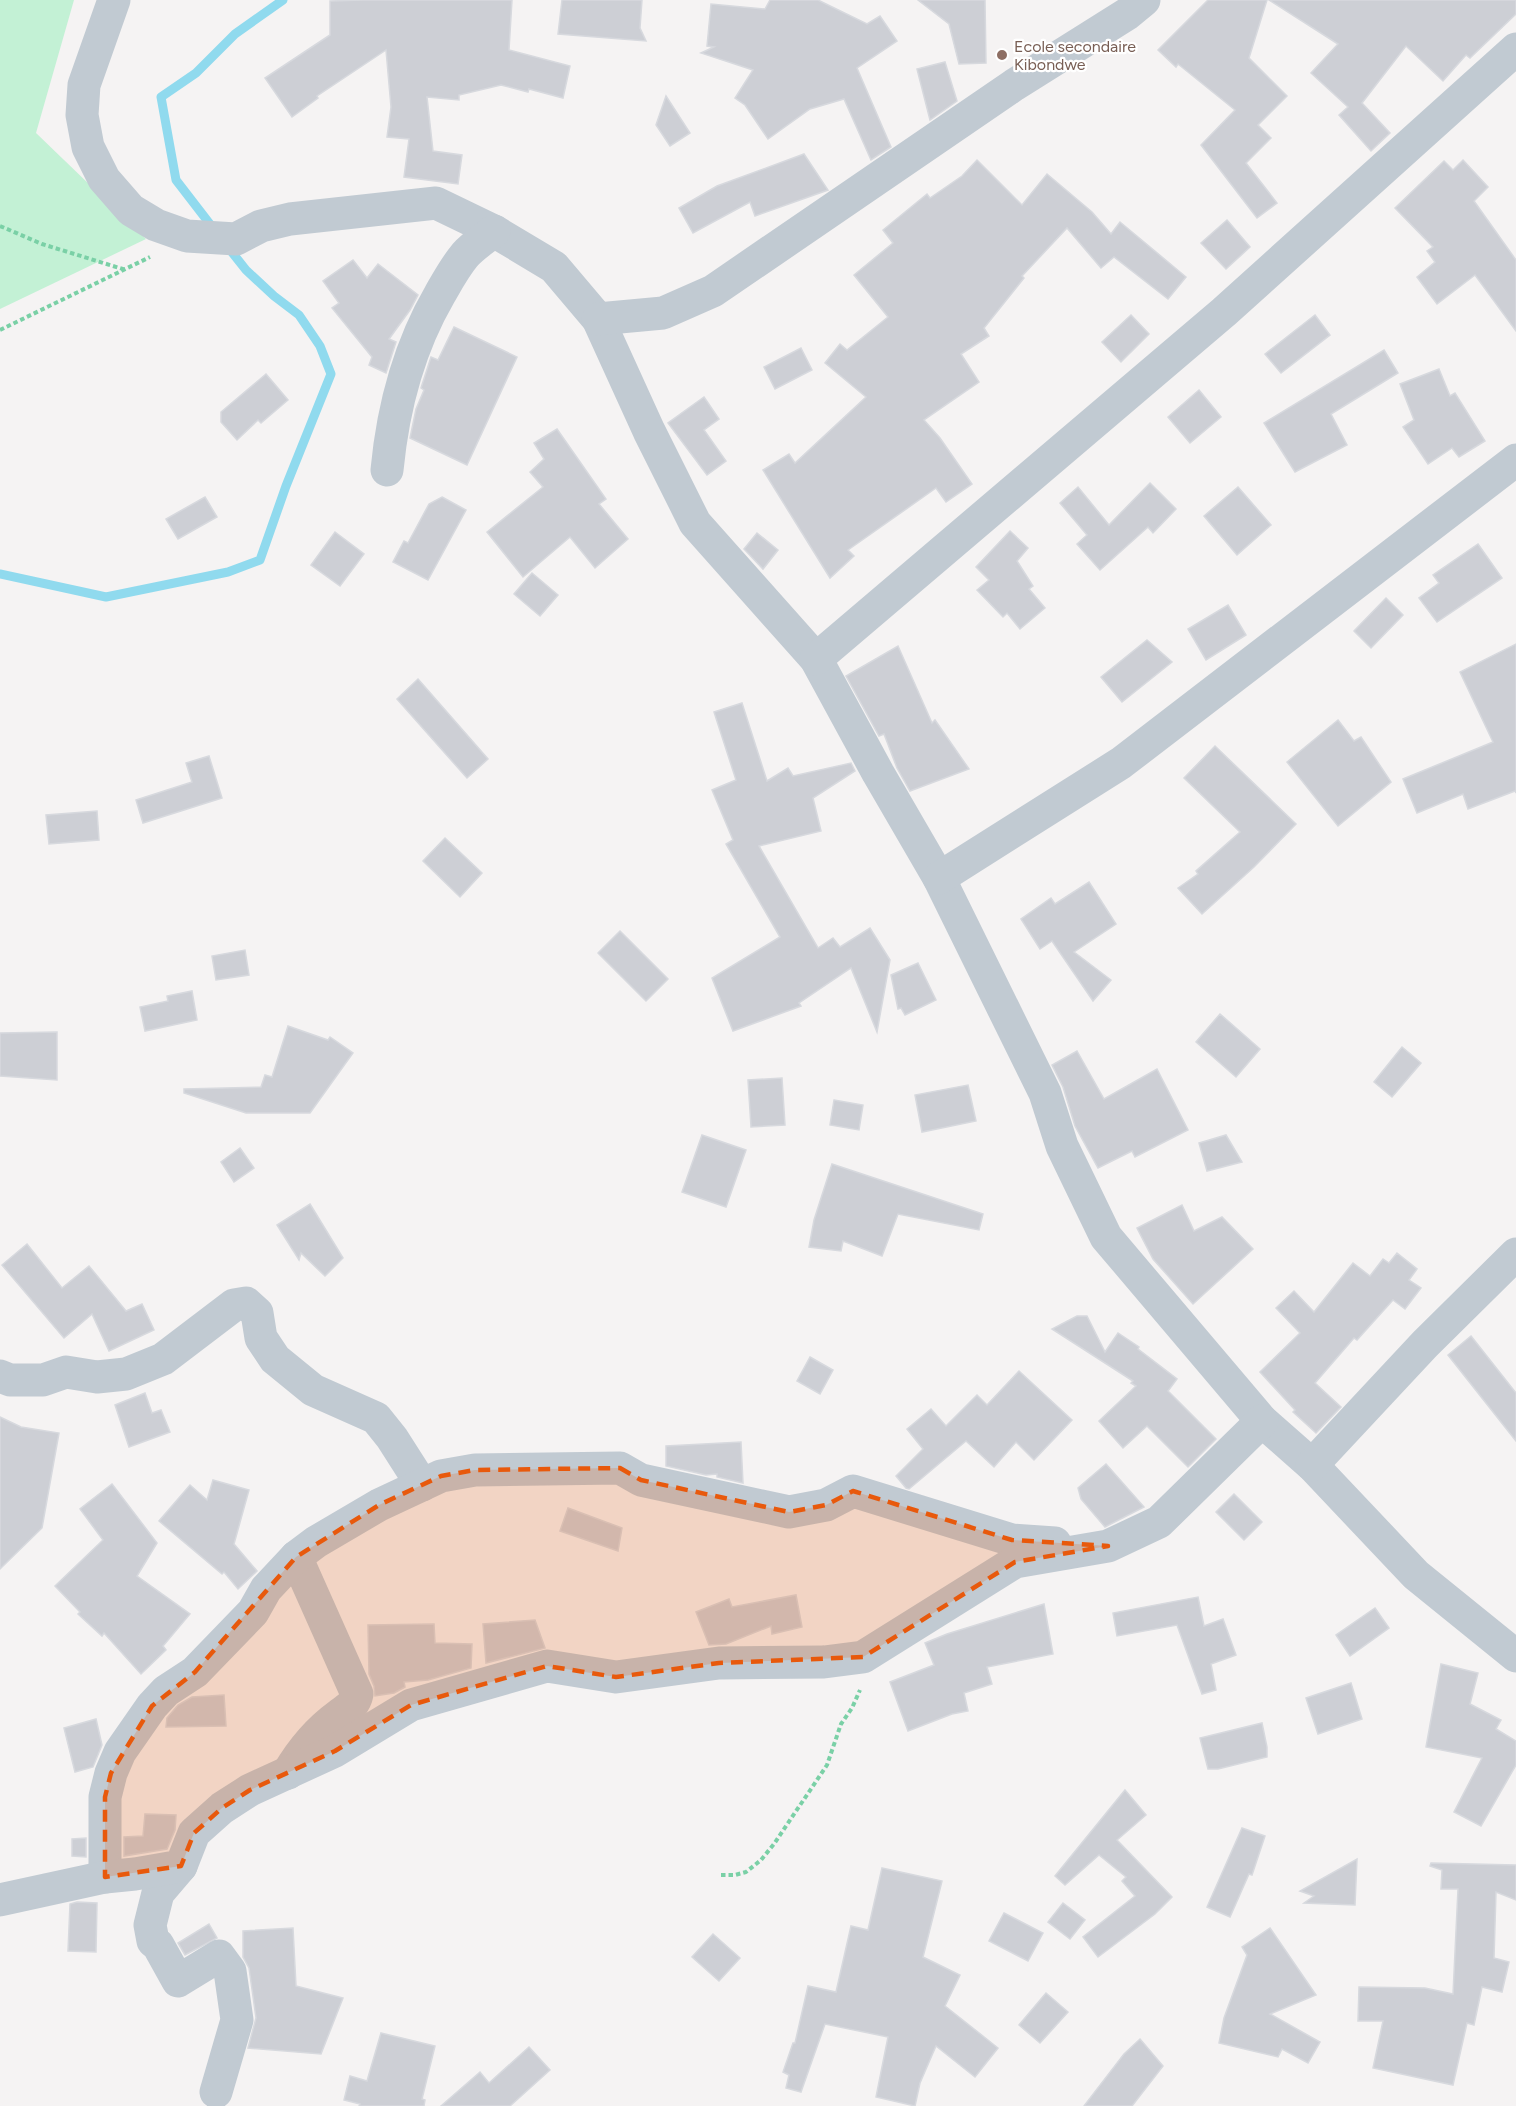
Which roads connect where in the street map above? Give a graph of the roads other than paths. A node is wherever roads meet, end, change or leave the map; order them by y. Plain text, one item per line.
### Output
1 (114, 0) edge
2 (1144, 0) edge
3 (1516, 49) edge
4 (494, 231) junction
5 (598, 319) junction
6 (1516, 460) edge
7 (387, 470) dead end
8 (816, 659) junction
9 (939, 878) junction
10 (1516, 1254) edge
11 (0, 1376) edge
12 (1262, 1421) junction
13 (1312, 1465) junction
14 (422, 1485) junction
15 (1108, 1546) junction
16 (296, 1557) junction
17 (1516, 1656) edge
18 (288, 1774) junction
19 (180, 1866) junction
20 (105, 1877) junction
21 (0, 1900) edge
22 (216, 2092) dead end

1 - 4 street
2 - 5 street
3 - 8 street
4 - 5 street
4 - 7 street
5 - 8 street
6 - 9 street
8 - 9 street
9 - 12 street
10 - 13 street
11 - 14 street
12 - 13 street
12 - 15 street
13 - 17 street
14 - 15 street
14 - 16 street
15 - 18 street
16 - 18 street
16 - 20 street
18 - 19 street
19 - 20 street
19 - 22 street
20 - 21 street

